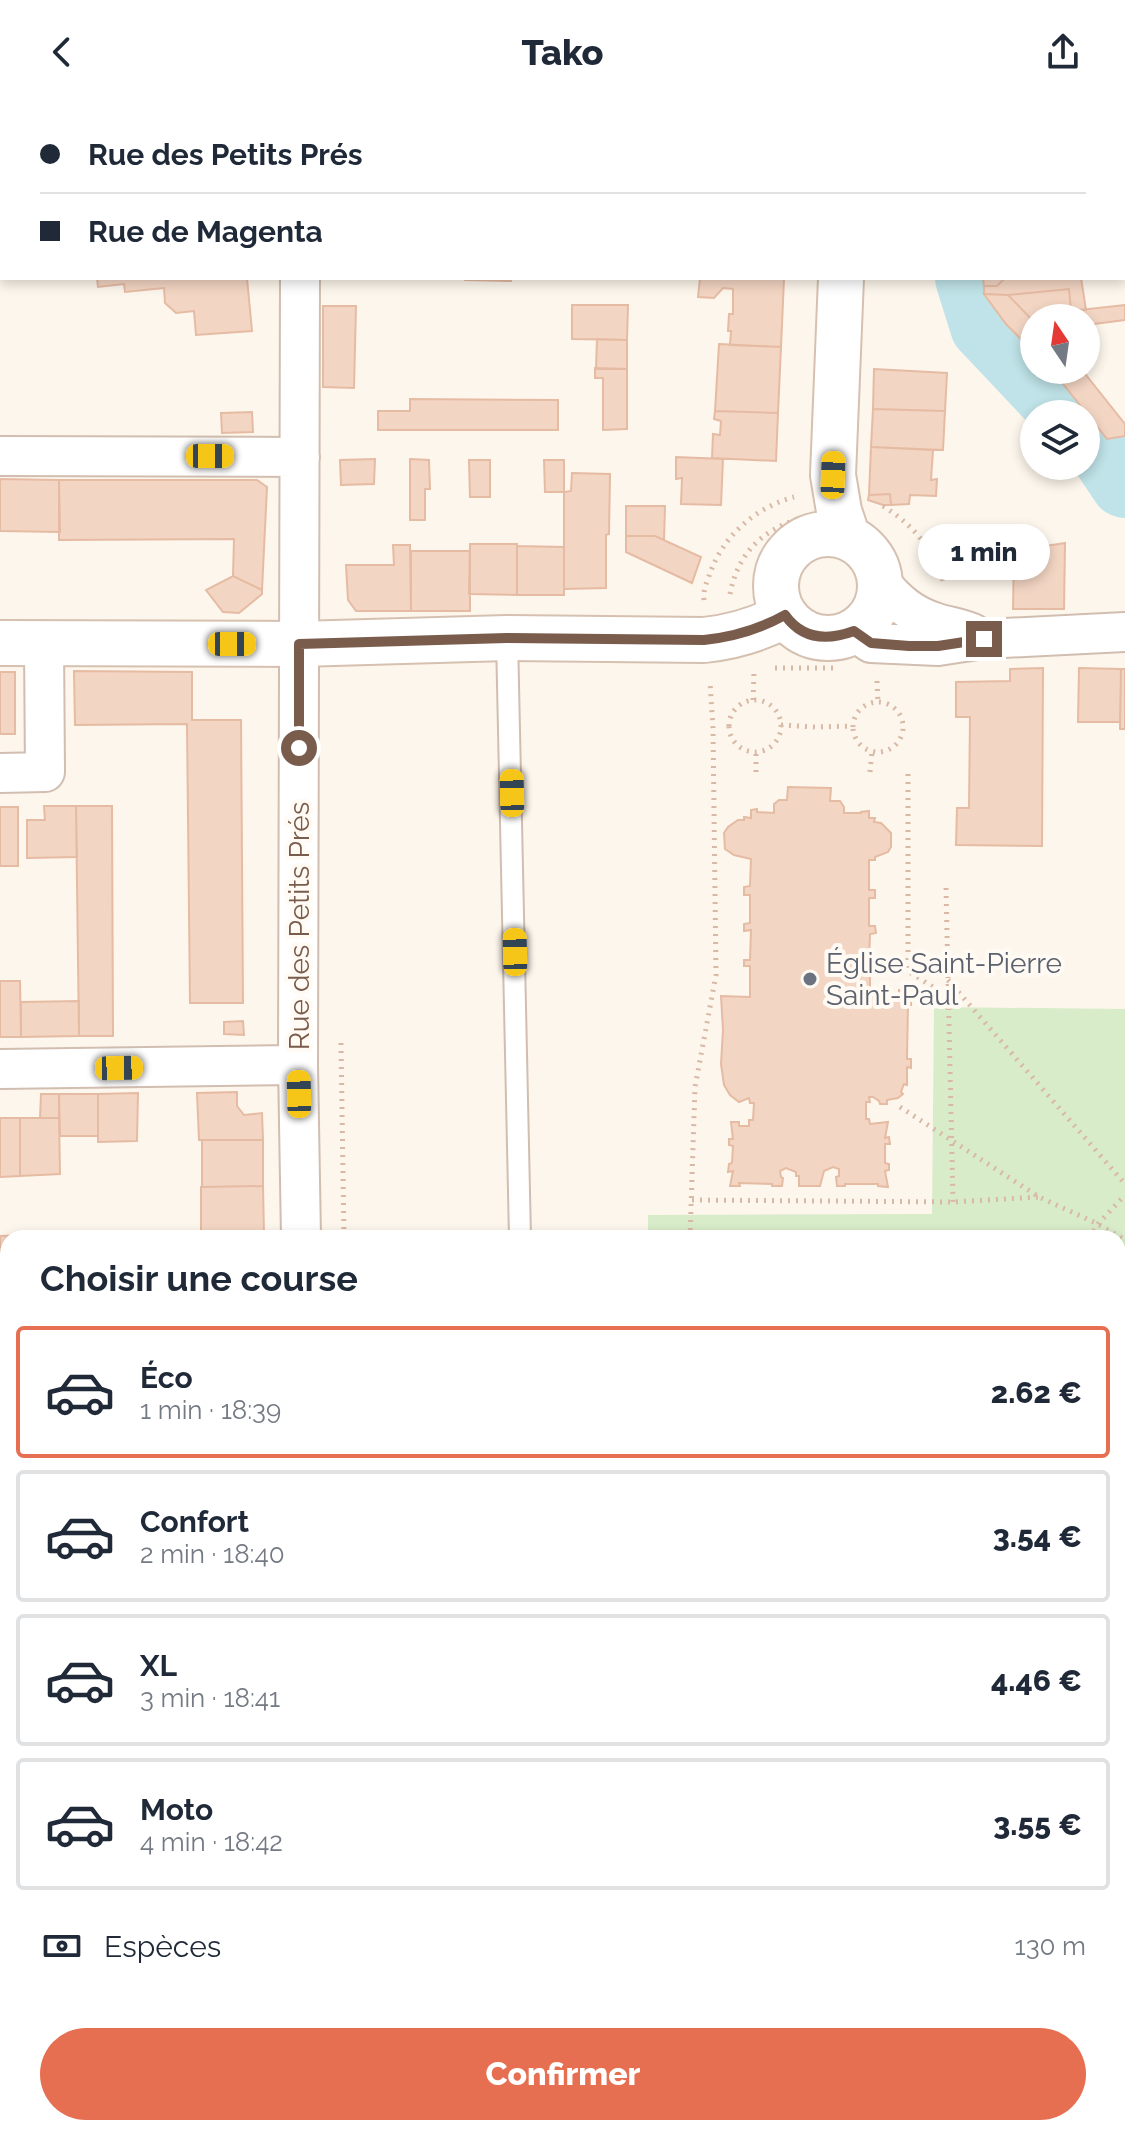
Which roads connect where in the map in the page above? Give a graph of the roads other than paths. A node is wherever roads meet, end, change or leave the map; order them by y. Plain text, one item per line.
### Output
1 (300, 280) edge
2 (841, 280) edge
3 (0, 456) edge
4 (300, 457) junction
5 (848, 538) junction
6 (880, 582) junction
7 (785, 615) junction
8 (1125, 632) edge
9 (972, 633) junction
10 (507, 638) junction
11 (0, 643) edge
12 (44, 643) junction
13 (299, 644) junction
14 (850, 650) junction
15 (0, 773) edge
16 (298, 1065) junction
17 (0, 1069) edge
18 (301, 1230) edge
19 (520, 1230) edge

1 - 4 street, Rue des Petits Prés
2 - 5 main road
3 - 4 street
4 - 13 street, Rue des Petits Prés
5 - 6 main road
5 - 7 main road
6 - 9 street
6 - 14 main road
7 - 10 main road
7 - 14 main road
8 - 9 street
9 - 14 street
10 - 13 main road
10 - 19 lane
11 - 12 main road
12 - 13 main road
12 - 15 street
13 - 16 street, Rue des Petits Prés
16 - 17 street
16 - 18 street, Rue des Petits Prés

